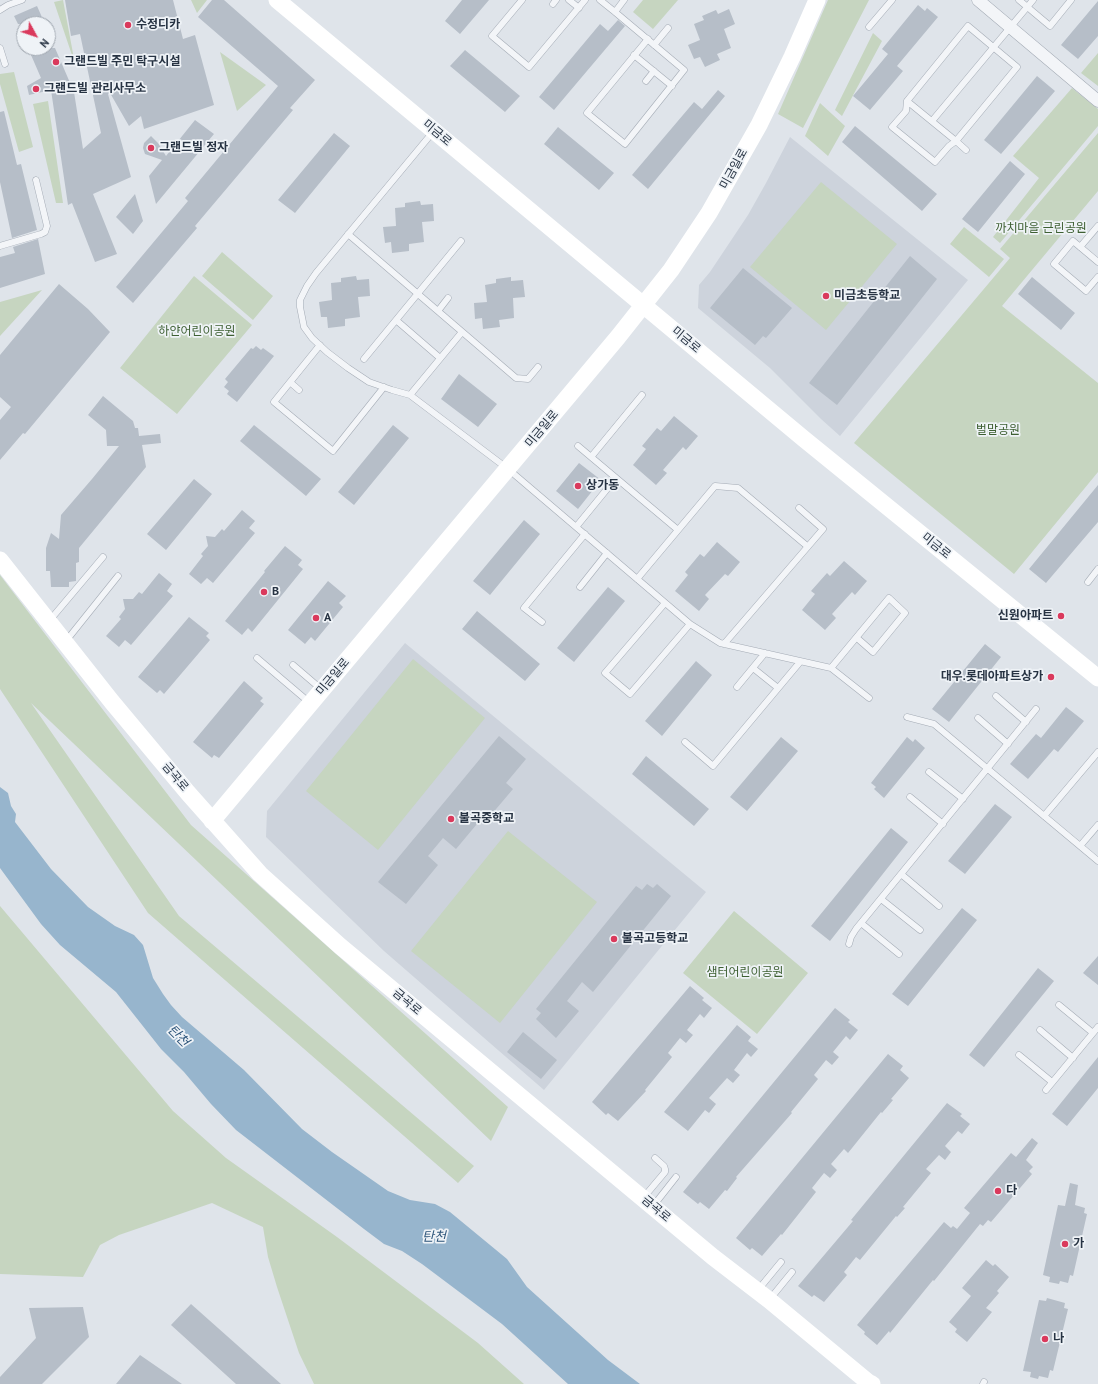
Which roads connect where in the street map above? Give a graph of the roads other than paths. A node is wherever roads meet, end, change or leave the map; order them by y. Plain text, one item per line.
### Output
1 (22, 0) edge
2 (277, 0) edge
3 (522, 0) edge
4 (569, 0) edge
5 (585, 0) edge
6 (600, 0) edge
7 (624, 0) edge
8 (817, 0) edge
9 (892, 0) edge
10 (978, 0) edge
11 (1019, 0) edge
12 (1033, 0) edge
13 (1071, 0) edge
14 (1027, 7) junction
15 (579, 8) junction
16 (0, 10) edge
17 (614, 12) junction
18 (869, 27) dead end
19 (1010, 27) junction
20 (668, 28) dead end
21 (648, 40) junction
22 (654, 45) junction
23 (993, 47) junction
24 (0, 48) edge
25 (634, 55) junction
26 (5, 64) dead end
27 (654, 71) junction
28 (646, 81) dead end
29 (672, 86) junction
30 (906, 101) junction
31 (1098, 101) edge
32 (932, 121) junction
33 (434, 131) junction
34 (956, 142) junction
35 (966, 150) dead end
36 (36, 180) dead end
37 (1098, 226) edge
38 (348, 234) junction
39 (461, 240) dead end
40 (0, 246) edge
41 (1080, 247) junction
42 (1098, 262) edge
43 (1098, 277) edge
44 (418, 294) junction
45 (448, 298) dead end
46 (644, 305) junction
47 (438, 311) junction
48 (396, 320) junction
49 (462, 332) junction
50 (320, 345) junction
51 (440, 358) junction
52 (364, 360) dead end
53 (538, 367) dead end
54 (290, 382) junction
55 (384, 387) junction
56 (299, 390) dead end
57 (410, 395) junction
58 (642, 395) dead end
59 (578, 446) dead end
60 (591, 457) junction
61 (508, 469) junction
62 (616, 478) junction
63 (799, 508) dead end
64 (576, 527) junction
65 (678, 530) junction
66 (585, 534) junction
67 (807, 546) junction
68 (607, 553) junction
69 (103, 557) dead end
70 (0, 560) edge
71 (1098, 569) edge
72 (118, 576) dead end
73 (637, 579) junction
74 (1088, 582) dead end
75 (580, 587) dead end
76 (665, 603) junction
77 (49, 622) junction
78 (542, 622) dead end
79 (690, 624) junction
80 (857, 638) junction
81 (65, 642) junction
82 (724, 644) junction
83 (765, 653) junction
84 (257, 658) dead end
85 (800, 662) junction
86 (293, 665) dead end
87 (753, 668) junction
88 (831, 668) junction
89 (1097, 676) edge
90 (737, 687) dead end
91 (778, 688) junction
92 (323, 690) junction
93 (996, 696) dead end
94 (868, 698) dead end
95 (311, 704) junction
96 (1036, 709) dead end
97 (907, 717) dead end
98 (978, 718) dead end
99 (1026, 722) junction
100 (685, 742) dead end
101 (1008, 744) junction
102 (1098, 752) edge
103 (988, 769) junction
104 (929, 772) dead end
105 (910, 797) dead end
106 (963, 799) junction
107 (1044, 816) junction
108 (212, 821) junction
109 (943, 824) junction
110 (1098, 825) edge
111 (1080, 846) junction
112 (1098, 861) edge
113 (902, 874) junction
114 (881, 899) junction
115 (939, 906) dead end
116 (861, 923) junction
117 (920, 930) dead end
118 (849, 944) dead end
119 (899, 954) dead end
120 (1059, 1005) dead end
121 (1098, 1027) edge
122 (1040, 1030) dead end
123 (1093, 1033) junction
124 (1019, 1055) dead end
125 (1073, 1058) junction
126 (1052, 1082) junction
127 (1046, 1090) dead end
128 (655, 1158) dead end
129 (676, 1177) dead end
130 (648, 1202) junction
131 (782, 1262) dead end
132 (792, 1272) dead end
133 (763, 1295) junction
134 (869, 1383) edge

1 - 16 lane
2 - 33 main road, 미금로
3 - 15 lane
4 - 15 lane
5 - 15 lane
6 - 17 lane
7 - 17 lane
8 - 46 main road, 미금일로
9 - 18 lane
10 - 19 street
11 - 14 lane
12 - 14 lane
13 - 14 lane
14 - 19 lane
17 - 21 lane
19 - 23 lane
19 - 31 street
20 - 22 lane
21 - 22 lane
21 - 25 lane
22 - 29 lane
23 - 30 lane
23 - 32 lane
23 - 34 lane
24 - 26 lane
25 - 27 lane
25 - 29 lane
27 - 28 lane
27 - 29 lane
30 - 32 lane
30 - 34 lane
32 - 34 lane
33 - 38 lane
33 - 46 main road, 미금로
34 - 35 lane
36 - 40 lane
37 - 41 lane
38 - 44 lane
38 - 50 lane
39 - 44 lane
41 - 42 lane
41 - 43 lane
44 - 47 lane
44 - 48 lane
45 - 47 lane
46 - 61 main road, 미금일로
46 - 89 main road, 미금로
47 - 49 lane
48 - 51 lane
48 - 52 lane
49 - 51 lane
49 - 53 lane
50 - 54 lane
50 - 55 lane
51 - 57 lane
54 - 55 lane
54 - 56 lane
55 - 57 lane
57 - 61 lane
58 - 60 lane
59 - 60 lane
60 - 62 lane
61 - 64 lane
61 - 92 main road, 미금일로
62 - 64 lane
62 - 65 lane
63 - 67 lane
64 - 66 lane
65 - 67 lane
65 - 73 lane
66 - 68 lane
66 - 78 lane
67 - 82 lane
68 - 73 lane
68 - 75 lane
69 - 77 lane
70 - 77 main road, 금곡로
71 - 74 lane
72 - 81 lane
73 - 76 lane
76 - 79 lane
76 - 79 lane
77 - 81 main road, 금곡로
79 - 82 lane
80 - 80 lane
80 - 88 lane
81 - 108 main road, 금곡로
82 - 83 lane
83 - 85 lane
83 - 87 lane
84 - 95 lane
85 - 88 lane
85 - 91 lane
86 - 92 lane
87 - 90 lane
87 - 91 lane
88 - 94 lane
91 - 100 lane
92 - 95 main road, 미금일로
93 - 99 lane
95 - 108 main road, 미금일로
96 - 99 lane
97 - 103 lane
98 - 101 lane
99 - 101 lane
101 - 103 lane
102 - 107 lane
103 - 106 lane
103 - 107 lane
104 - 106 lane
105 - 109 lane
106 - 109 lane
107 - 111 lane
108 - 130 main road, 금곡로
109 - 113 lane
110 - 111 lane
111 - 112 lane
113 - 114 lane
113 - 115 lane
114 - 116 lane
114 - 117 lane
116 - 118 lane
116 - 119 lane
120 - 123 lane
121 - 123 lane
122 - 125 lane
123 - 125 lane
124 - 126 lane
125 - 126 lane
126 - 127 lane
128 - 130 lane
129 - 130 lane
130 - 133 main road, 금곡로
131 - 133 lane
132 - 133 lane
133 - 134 main road, 금곡로

